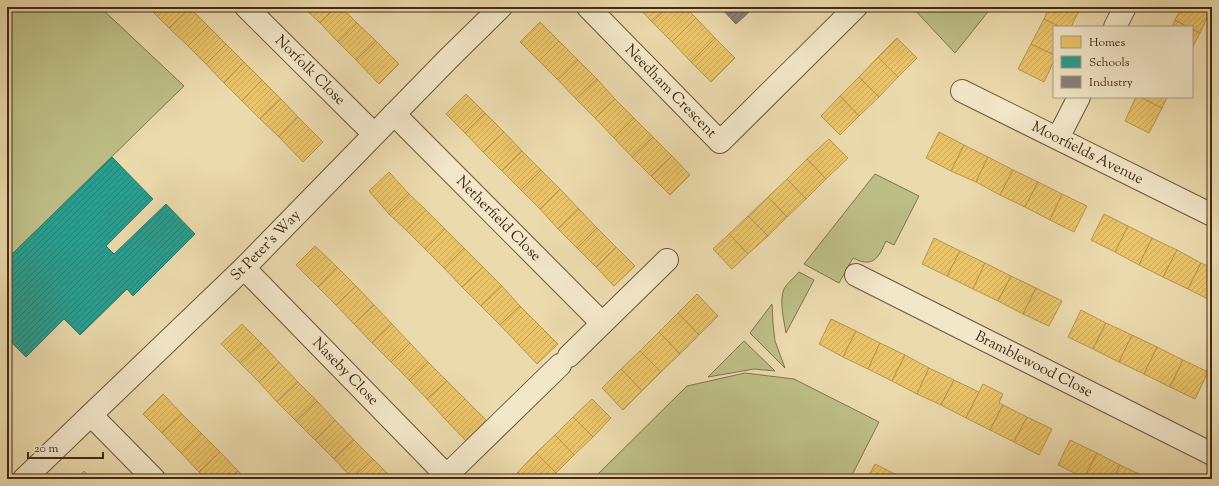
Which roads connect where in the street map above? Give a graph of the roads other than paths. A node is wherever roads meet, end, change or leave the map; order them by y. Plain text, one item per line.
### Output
1 (246, 7) edge
2 (501, 7) edge
3 (588, 7) edge
4 (856, 7) edge
5 (1125, 7) edge
6 (1116, 26) edge
7 (962, 91) dead end
8 (1078, 98) edge
9 (394, 114) junction
10 (374, 134) junction
11 (1058, 138) junction
12 (1212, 215) edge
13 (667, 260) dead end
14 (244, 268) junction
15 (856, 275) dead end
16 (602, 323) junction
17 (91, 415) junction
18 (1212, 454) edge
19 (445, 477) edge
20 (24, 479) edge
21 (154, 479) edge

1 - 10 street, Norfolk Close
2 - 9 street, St Peter's Way
3 - 4 street, Needham Crescent
5 - 6 street
7 - 11 street, Moorfields Avenue
8 - 11 street
9 - 10 street, St Peter's Way
9 - 16 street, Netherfield Close
10 - 14 street, St Peter's Way
11 - 12 street, Moorfields Avenue
13 - 16 street
14 - 17 street, St Peter's Way
14 - 19 street, Naseby Close
15 - 18 street, Bramblewood Close
16 - 19 street, Naseby Close
17 - 20 street, St Peter's Way
17 - 21 street

